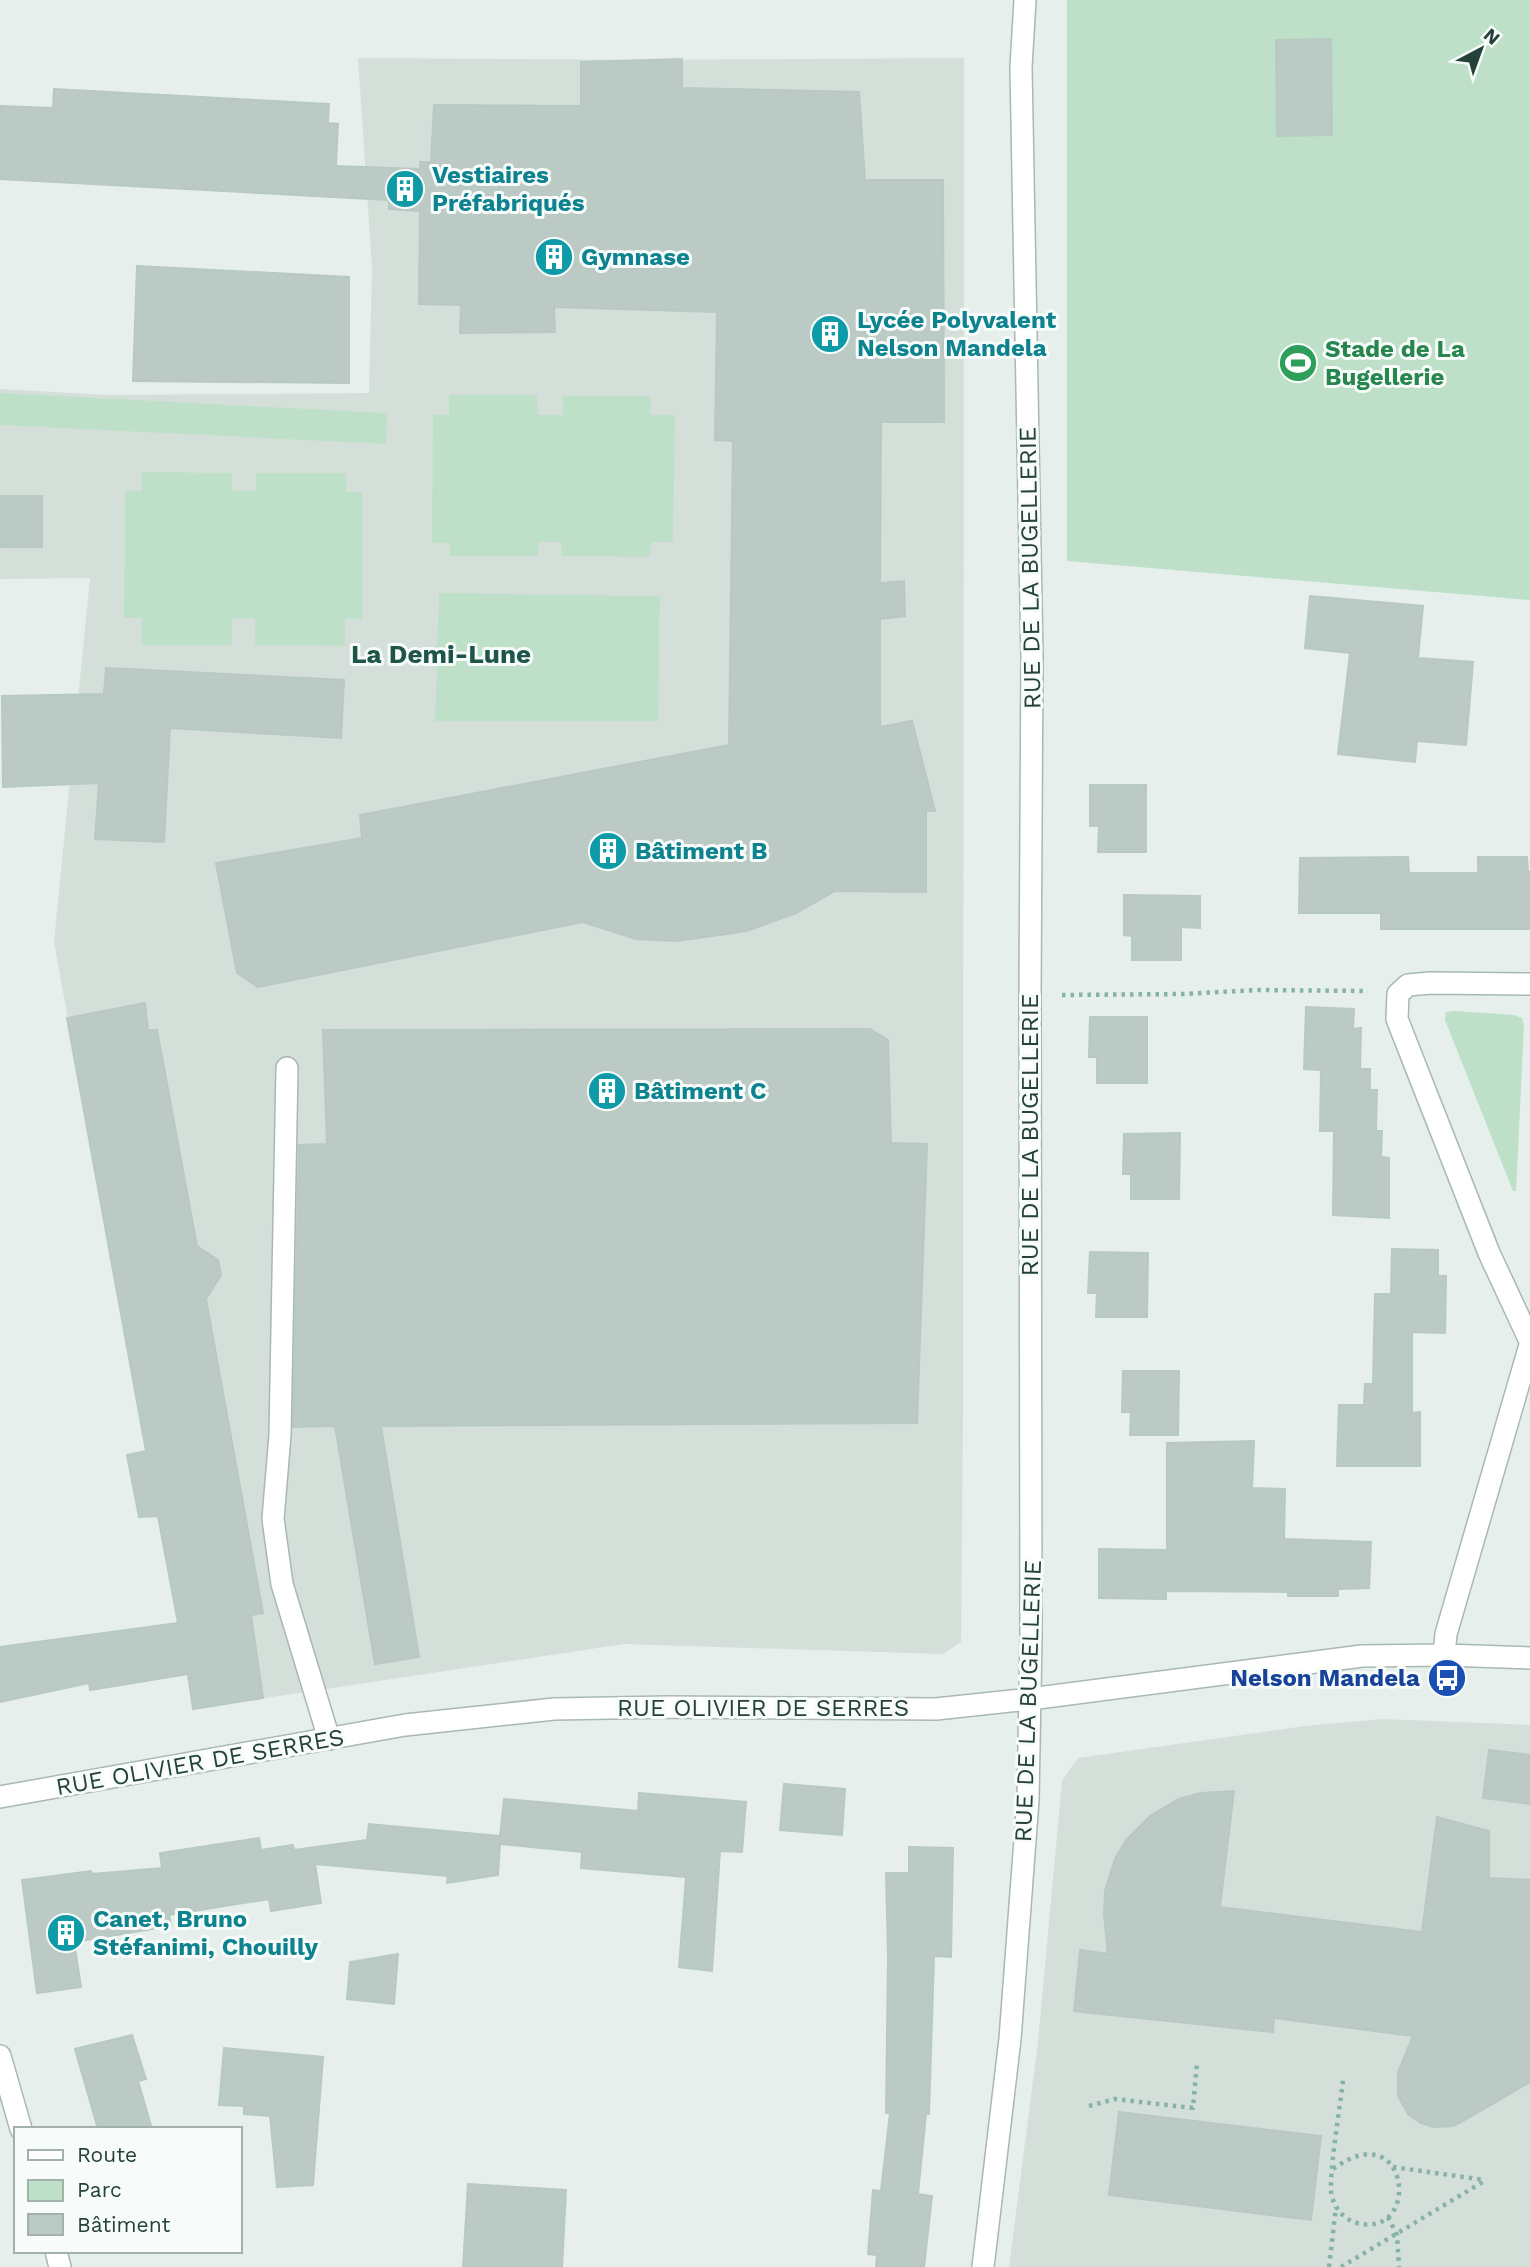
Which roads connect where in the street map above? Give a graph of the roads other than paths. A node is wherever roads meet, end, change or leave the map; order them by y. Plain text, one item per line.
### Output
1 (1025, 0) edge
2 (1530, 984) edge
3 (287, 1068) dead end
4 (1530, 1343) edge
5 (1444, 1654) junction
6 (1530, 1658) edge
7 (1030, 1699) junction
8 (328, 1739) junction
9 (0, 1797) edge
10 (0, 2056) edge
11 (20, 2127) edge
12 (983, 2267) edge

1 - 7 street, RUE DE LA BUGELLERIE
2 - 4 street
3 - 8 street
4 - 5 street
5 - 6 street, RUE OLIVIER DE SERRES
5 - 7 street, RUE OLIVIER DE SERRES
7 - 8 street, RUE OLIVIER DE SERRES
7 - 12 street, RUE DE LA BUGELLERIE
8 - 9 street, RUE OLIVIER DE SERRES
10 - 11 street

